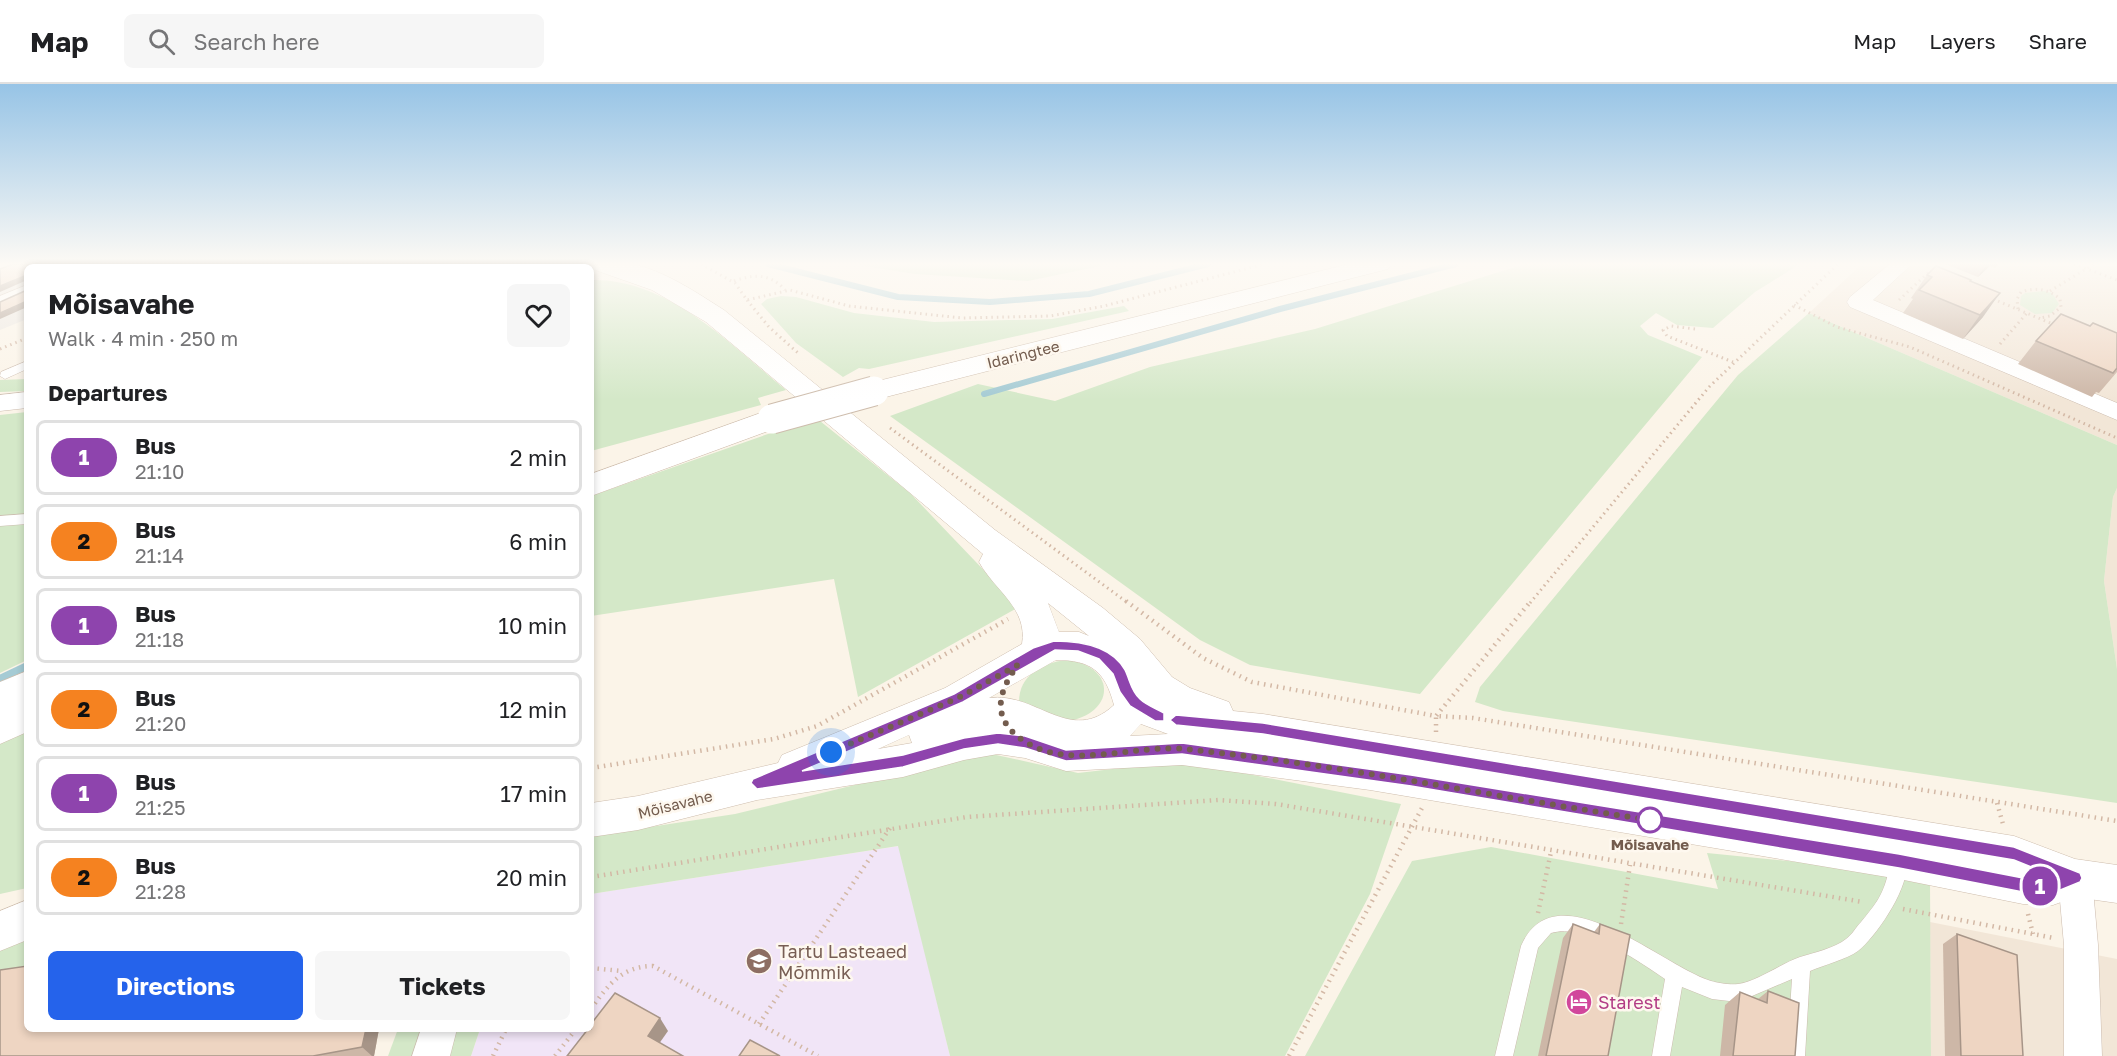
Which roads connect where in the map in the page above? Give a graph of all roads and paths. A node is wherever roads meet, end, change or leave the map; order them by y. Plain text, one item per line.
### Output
1 (705, 309) edge
2 (755, 309) edge
3 (881, 309) edge
4 (1086, 309) edge
5 (1199, 309) edge
6 (1789, 309) edge
7 (1801, 309) edge
8 (1875, 309) edge
9 (1890, 309) edge
10 (2018, 309) edge
11 (2058, 309) edge
12 (2027, 313) junction
13 (1885, 314) junction
14 (2039, 318) junction
15 (2059, 326) edge
16 (1695, 329) dead end
17 (24, 339) edge
18 (1991, 342) dead end
19 (0, 349) edge
20 (805, 359) dead end
21 (1733, 362) junction
22 (24, 366) edge
23 (5, 375) dead end
24 (24, 400) edge
25 (0, 403) edge
26 (2117, 412) edge
27 (772, 419) junction
28 (887, 426) dead end
29 (2117, 438) edge
30 (637, 453) junction
31 (594, 462) edge
32 (594, 468) edge
33 (594, 484) edge
34 (24, 519) edge
35 (0, 521) edge
36 (984, 538) junction
37 (1012, 617) dead end
38 (1028, 658) junction
39 (1138, 664) junction
40 (24, 687) edge
41 (0, 698) edge
42 (1135, 703) junction
43 (1002, 712) junction
44 (24, 715) edge
45 (1436, 716) junction
46 (0, 727) edge
47 (1263, 729) junction
48 (1025, 742) junction
49 (1435, 742) dead end
50 (594, 768) edge
51 (845, 771) junction
52 (757, 783) junction
53 (1426, 802) dead end
54 (1996, 802) junction
55 (594, 820) edge
56 (2117, 821) edge
57 (890, 828) junction
58 (1412, 829) junction
59 (2006, 834) dead end
60 (1897, 847) junction
61 (1551, 852) junction
62 (1630, 866) junction
63 (594, 877) edge
64 (2075, 878) junction
65 (2117, 884) edge
66 (24, 902) edge
67 (1886, 905) junction
68 (0, 909) edge
69 (24, 921) edge
70 (0, 931) edge
71 (1537, 934) junction
72 (1618, 942) junction
73 (2081, 945) junction
74 (1802, 965) junction
75 (594, 968) edge
76 (622, 971) junction
77 (1675, 975) junction
78 (594, 1005) edge
79 (759, 1024) junction
80 (438, 1032) edge
81 (504, 1032) edge
82 (574, 1032) edge
83 (431, 1056) edge
84 (494, 1056) edge
85 (555, 1056) edge
86 (818, 1056) edge
87 (1289, 1056) edge
88 (1504, 1056) edge
89 (1661, 1056) edge
90 (1796, 1056) edge
91 (2083, 1056) edge

1 - 36 street
2 - 20 path
3 - 4 path
5 - 27 street, Idaringtee, bridge
6 - 21 path
7 - 29 path
8 - 13 street
9 - 13 path
10 - 12 path
11 - 14 path
12 - 14 path
12 - 18 path
13 - 26 street
14 - 15 path
16 - 21 path
17 - 19 path
21 - 45 path
22 - 23 lane
24 - 25 street
27 - 30 street, Idaringtee
27 - 33 street, Idaringtee
28 - 45 path
30 - 31 street
30 - 32 street, Idaringtee
34 - 35 lane
36 - 38 street
36 - 39 street
37 - 50 path
38 - 42 street, Mõisavahe
38 - 43 street
38 - 52 street, Mõisavahe
39 - 42 street
39 - 47 street
40 - 41 street
42 - 43 street
42 - 47 street, Mõisavahe
43 - 48 street
43 - 51 street, Mõisavahe
44 - 46 street
45 - 49 path
45 - 54 path
47 - 60 street, Mõisavahe
48 - 51 street, Mõisavahe
48 - 60 street, Mõisavahe
51 - 52 street, Mõisavahe
52 - 55 street, Mõisavahe
53 - 58 path
54 - 56 path
54 - 59 path
57 - 58 path
57 - 63 path
57 - 79 path
58 - 61 path
58 - 87 path
60 - 64 street, Mõisavahe
60 - 67 lane
61 - 62 path
61 - 71 path
62 - 67 path
62 - 72 path
64 - 65 street, Mõisavahe
64 - 73 street
66 - 68 street
67 - 73 path
67 - 74 lane
69 - 70 street
71 - 72 lane
71 - 88 lane
72 - 77 lane
73 - 91 street
74 - 77 lane
74 - 90 lane
75 - 76 path
76 - 78 path
76 - 79 path
77 - 89 lane
79 - 86 path
80 - 83 street
81 - 84 path
82 - 85 path

